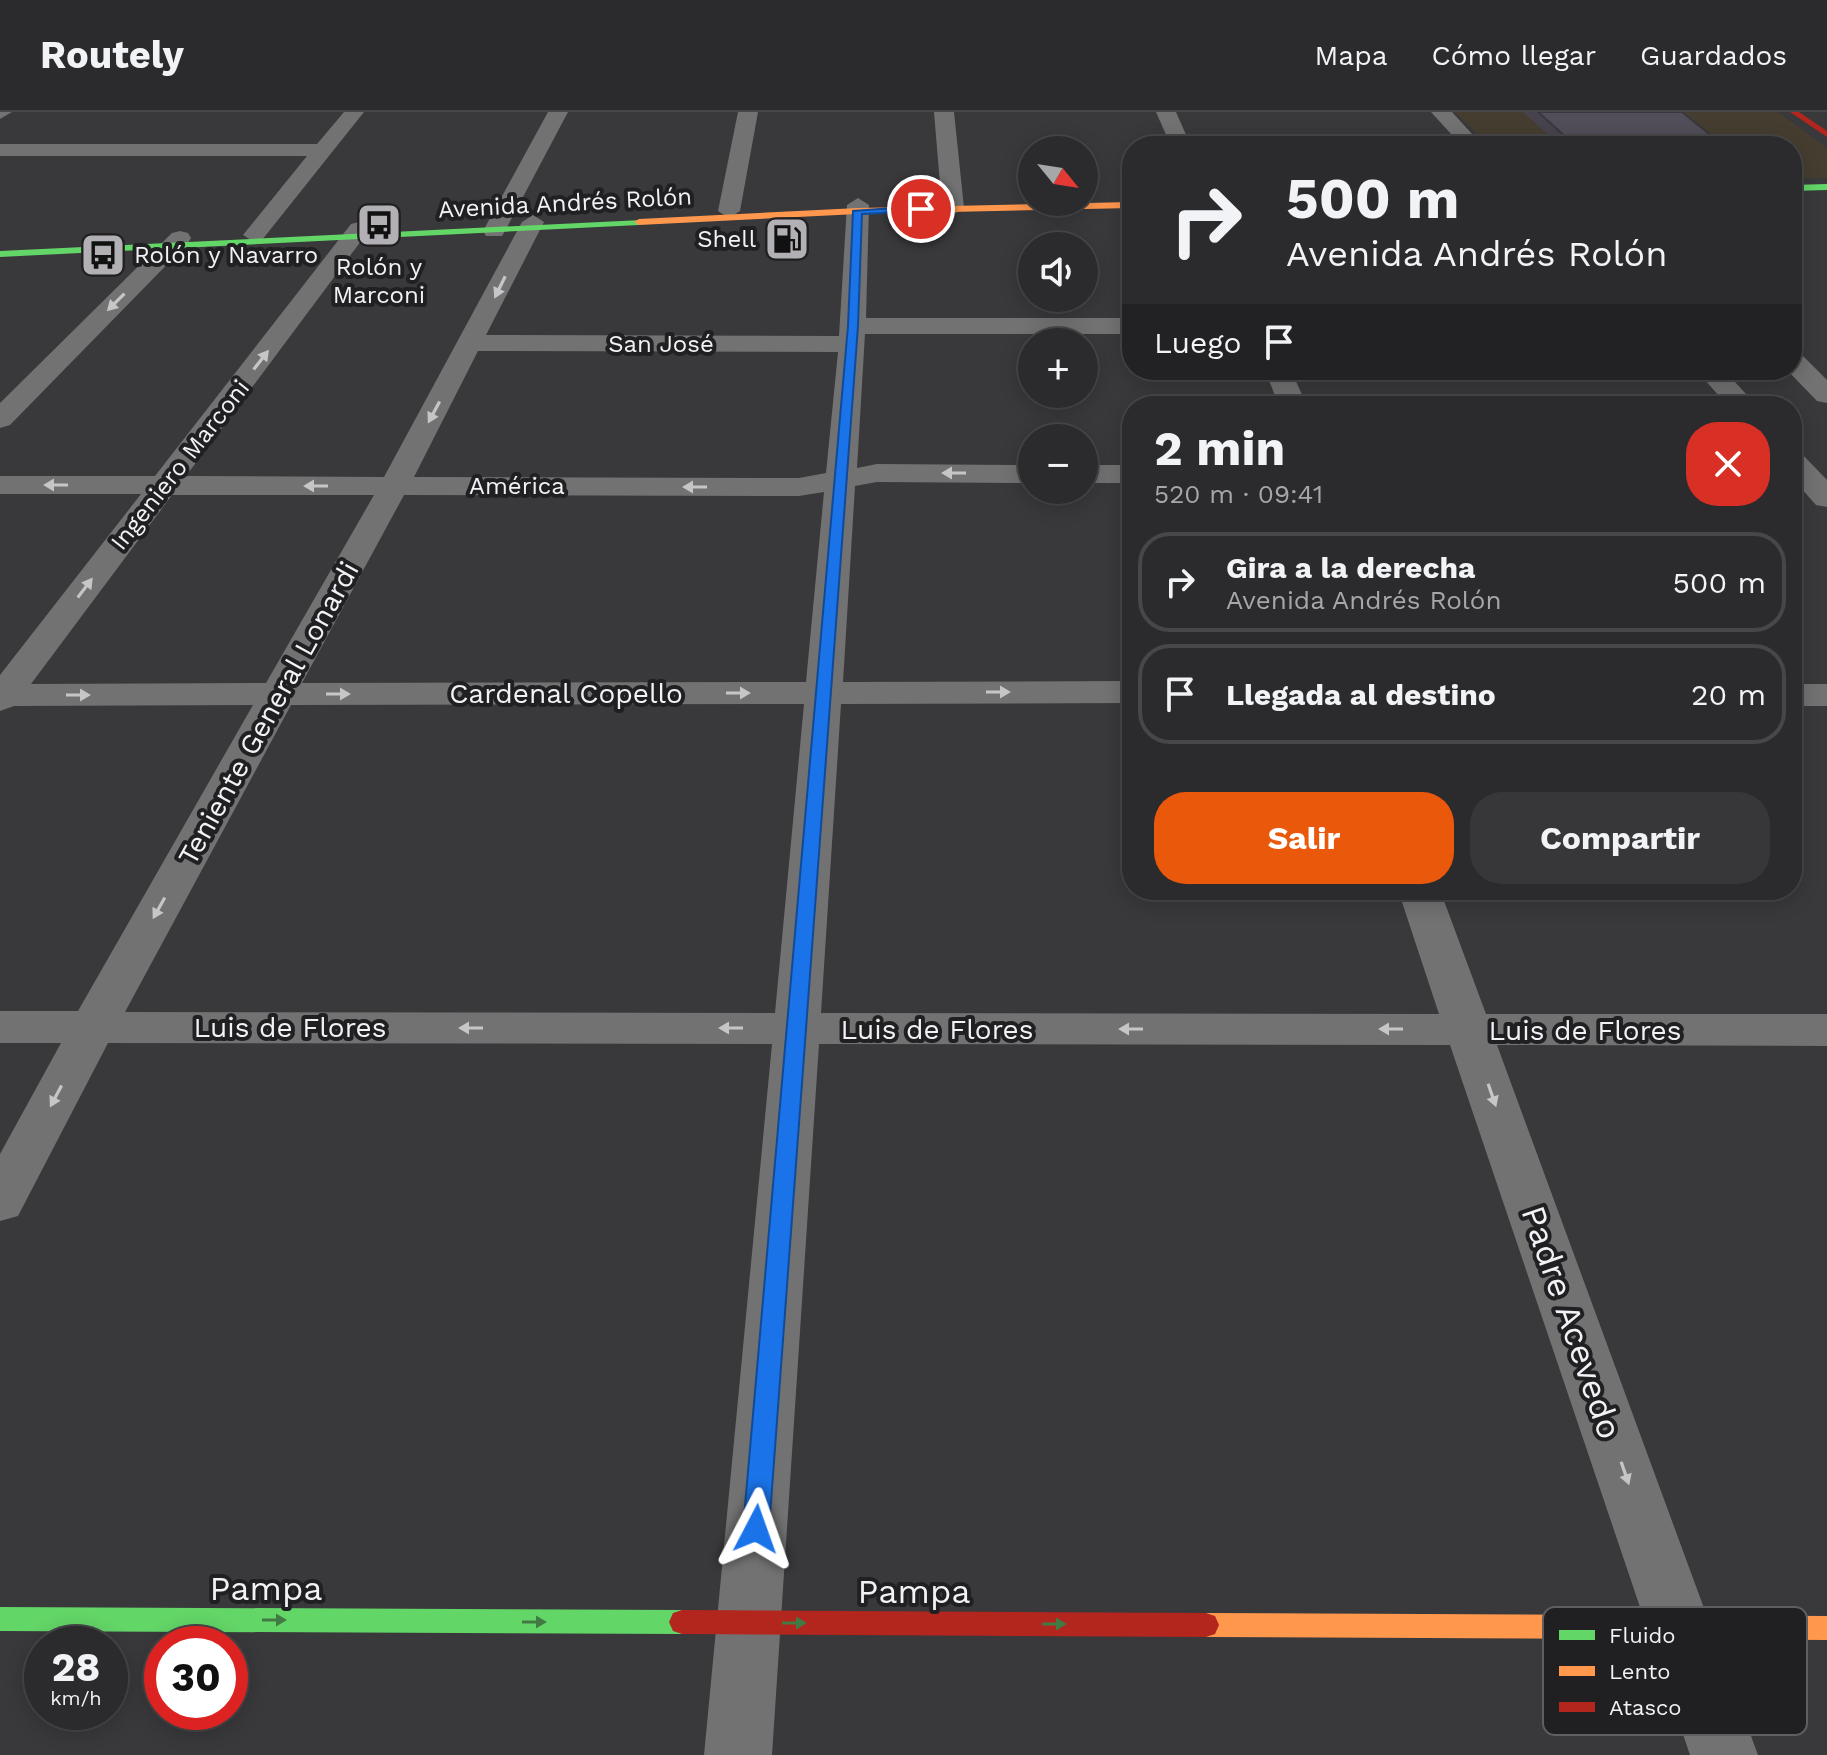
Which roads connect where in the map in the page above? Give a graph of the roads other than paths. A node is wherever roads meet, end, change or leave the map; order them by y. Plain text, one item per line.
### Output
1 (354, 112) edge
2 (558, 112) edge
3 (748, 112) edge
4 (944, 112) edge
5 (1166, 112) edge
6 (1441, 112) edge
7 (1794, 112) edge
8 (1827, 135) edge
9 (1177, 136) edge
10 (1464, 136) edge
11 (0, 150) edge
12 (324, 150) junction
13 (1827, 180) edge
14 (1802, 181) edge
15 (1827, 187) edge
16 (1802, 188) edge
17 (1018, 201) edge
18 (1098, 201) edge
19 (1122, 202) edge
20 (1122, 202) edge
21 (952, 205) junction
22 (858, 208) junction
23 (729, 211) junction
24 (530, 226) junction
25 (496, 227) junction
26 (357, 234) junction
27 (254, 235) junction
28 (175, 242) junction
29 (0, 247) edge
30 (0, 254) edge
31 (1122, 326) edge
32 (852, 335) junction
33 (472, 343) junction
34 (1802, 370) edge
35 (1718, 380) edge
36 (1827, 395) edge
37 (1734, 396) edge
38 (0, 419) edge
39 (1018, 474) edge
40 (1098, 474) edge
41 (1122, 474) edge
42 (840, 479) junction
43 (0, 485) edge
44 (163, 486) junction
45 (394, 486) junction
46 (1122, 692) edge
47 (823, 693) junction
48 (277, 694) junction
49 (1802, 695) edge
50 (1827, 695) edge
51 (1, 696) edge
52 (1423, 900) edge
53 (0, 1027) edge
54 (93, 1027) junction
55 (796, 1028) junction
56 (1469, 1029) junction
57 (1827, 1030) edge
58 (0, 1202) edge
59 (1672, 1607) edge
60 (0, 1619) edge
61 (749, 1623) junction
62 (1543, 1626) edge
63 (1807, 1628) edge
64 (1827, 1628) edge
65 (1717, 1735) edge
66 (738, 1755) edge
67 (1724, 1755) edge

1 - 12 street
2 - 25 street
3 - 23 street
4 - 21 street
5 - 9 street
6 - 10 street
7 - 8 main road
11 - 12 street
12 - 27 street
13 - 14 main road
15 - 16 main road
17 - 21 main road, Avenida Andrés Rolón
18 - 20 main road, Avenida Andrés Rolón
19 - 21 main road, Avenida Andrés Rolón
21 - 22 main road, Avenida Andrés Rolón
22 - 23 main road, Avenida Andrés Rolón
22 - 24 main road, Avenida Andrés Rolón
22 - 32 street
23 - 24 main road, Avenida Andrés Rolón
24 - 25 main road, Avenida Andrés Rolón
24 -> 33 street, Teniente General Lonardi
25 - 26 main road, Avenida Andrés Rolón
26 - 27 main road, Avenida Andrés Rolón
26 - 28 main road, Avenida Andrés Rolón
44 -> 26 street, Ingeniero Marconi
27 - 28 main road, Avenida Andrés Rolón
28 - 29 main road, Avenida Andrés Rolón
28 - 30 main road, Avenida Andrés Rolón
28 -> 38 street
31 - 32 street, San José
32 - 33 street, San José
32 - 42 street
33 -> 45 street, Teniente General Lonardi
34 - 36 street
35 - 37 street
39 -> 42 street, América
40 - 41 street
42 -> 45 street, América
42 - 47 street
44 -> 43 street, América
45 -> 44 street, América
51 -> 44 street, Ingeniero Marconi
45 - 48 street, Teniente General Lonardi
47 -> 46 street, Cardenal Copello
48 -> 47 street, Cardenal Copello
47 - 55 street
51 -> 48 street, Cardenal Copello
48 -> 54 street, Teniente General Lonardi
49 - 50 street
52 - 56 street, Padre Acevedo
53 - 54 street, Luis de Flores
55 -> 54 street, Luis de Flores
54 -> 58 street, Teniente General Lonardi
56 -> 55 street, Luis de Flores
55 - 61 street
56 - 57 street, Luis de Flores
56 -> 59 street, Padre Acevedo
60 -> 61 main road, Pampa
61 -> 62 main road, Pampa
61 - 66 street
63 - 64 main road, Pampa
65 - 67 street, Padre Acevedo

